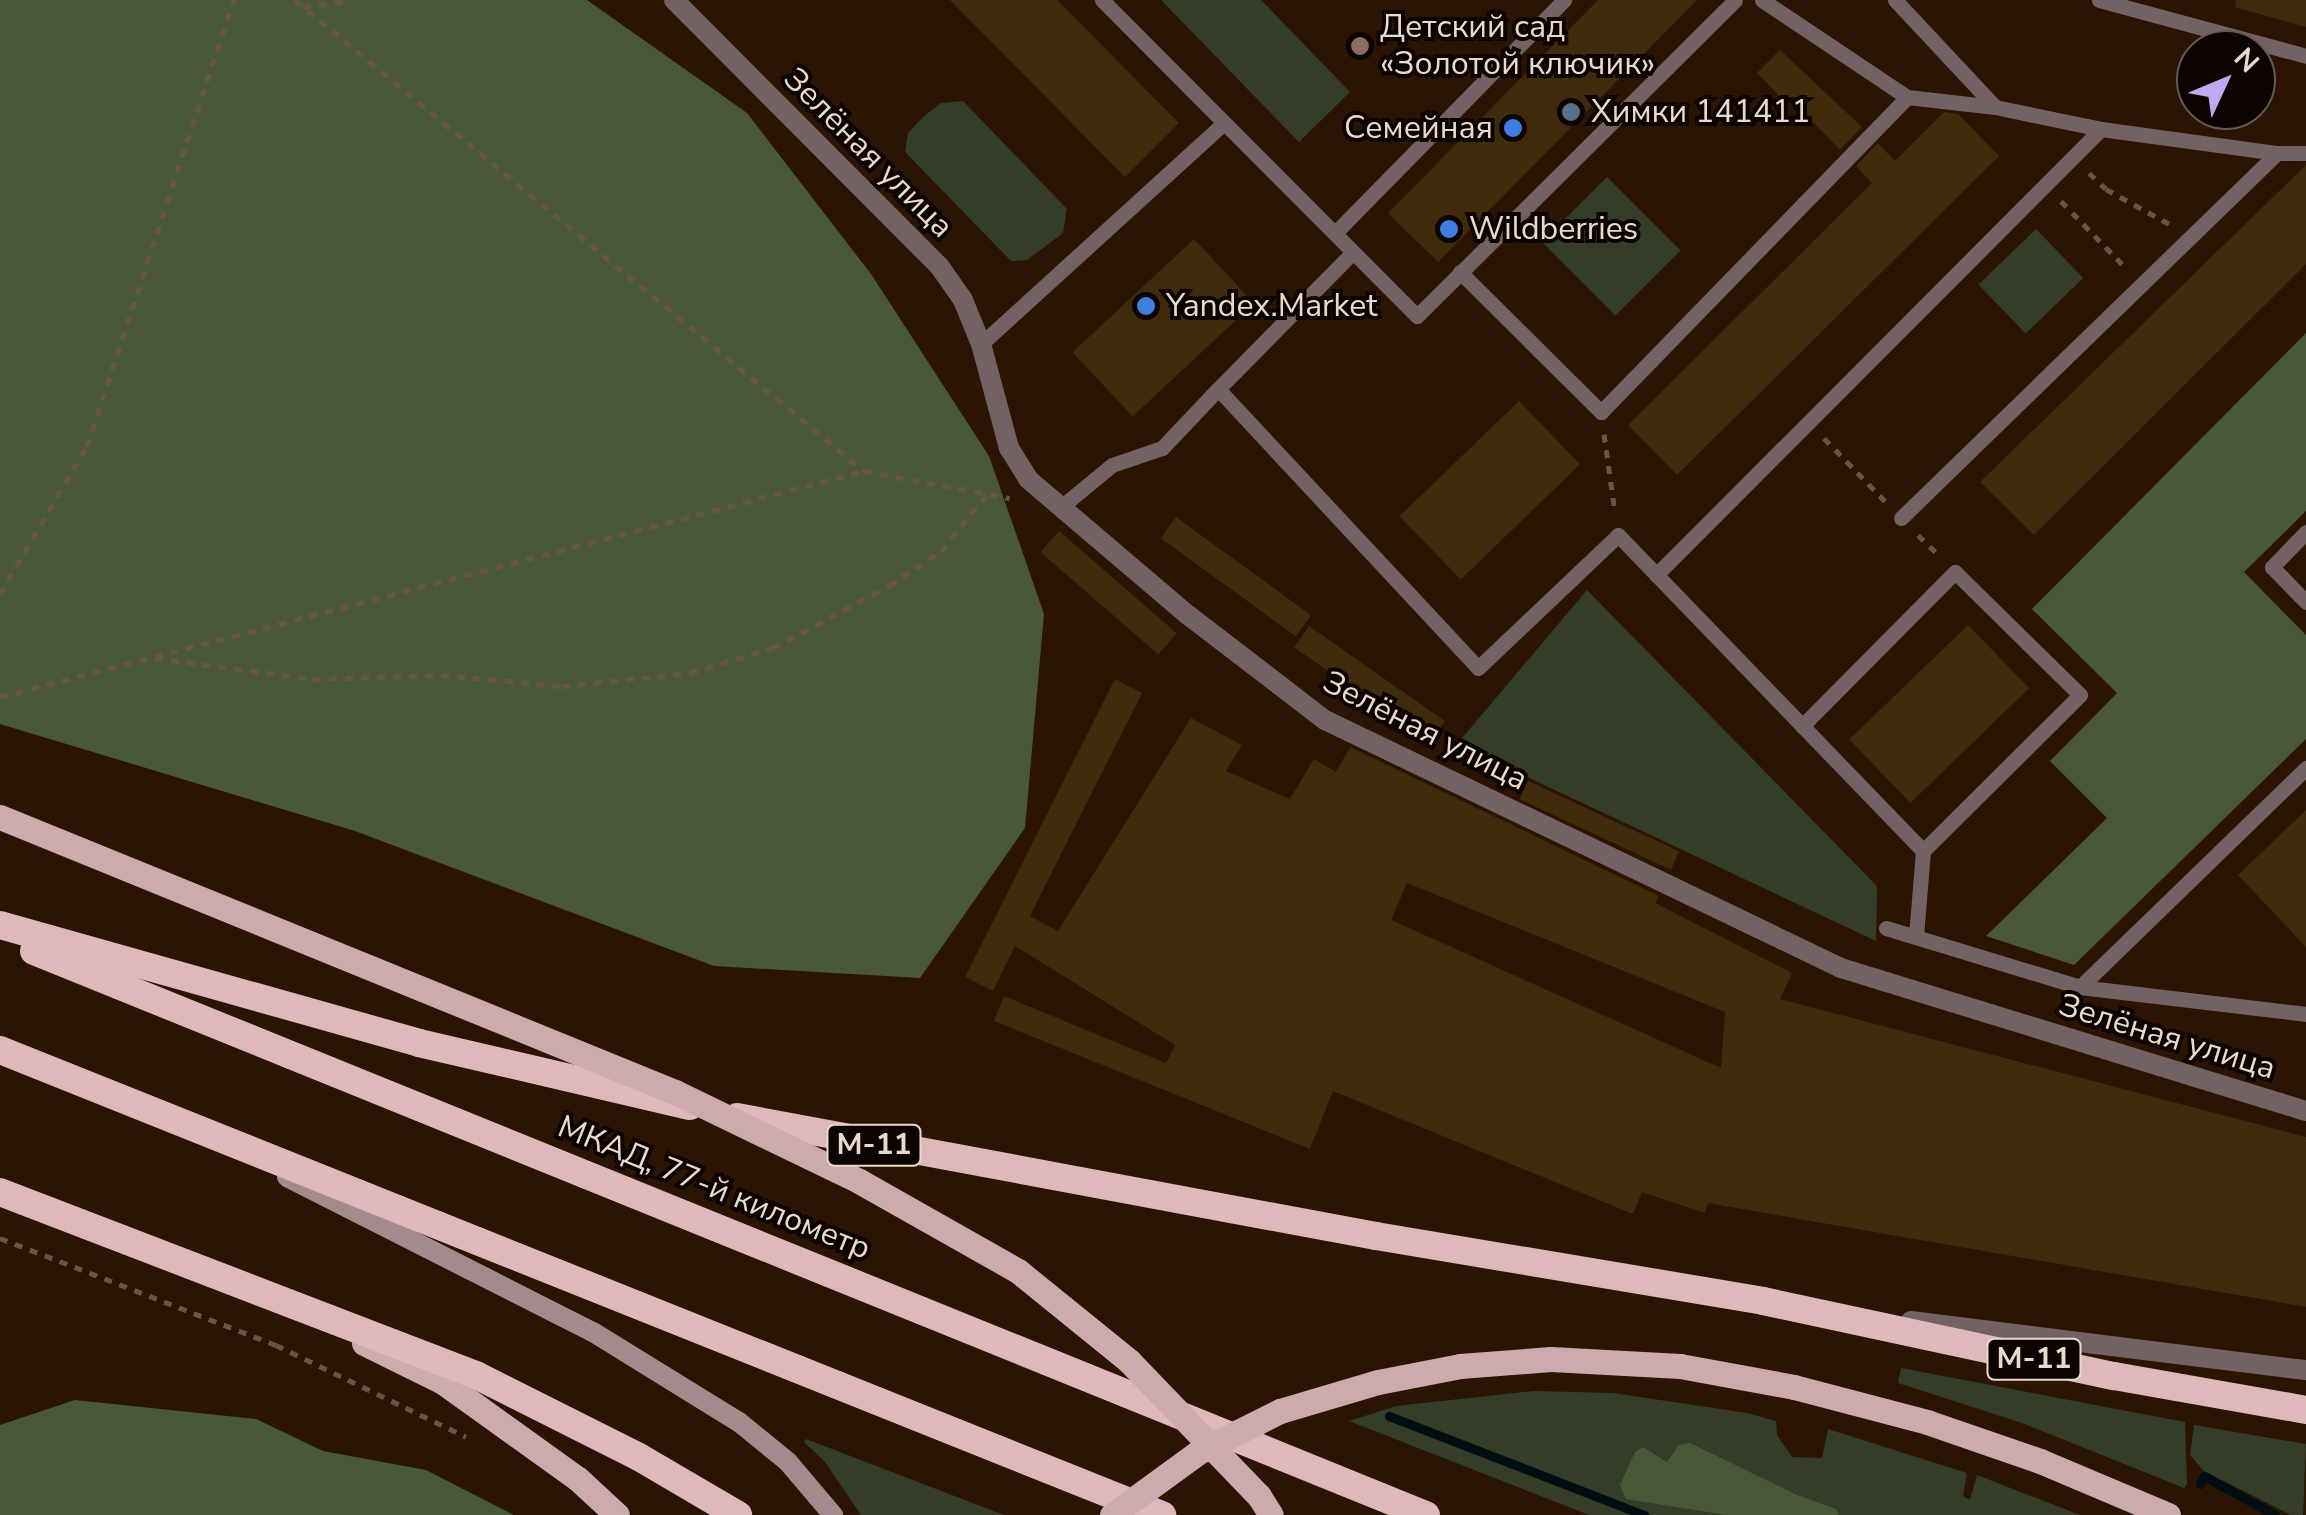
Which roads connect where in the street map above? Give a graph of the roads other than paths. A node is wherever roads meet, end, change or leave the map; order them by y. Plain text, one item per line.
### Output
1 (674, 0) edge
2 (1102, 0) edge
3 (1735, 0) edge
4 (1762, 0) edge
5 (1894, 0) edge
6 (2099, 0) edge
7 (1552, 4) edge
8 (2306, 56) edge
9 (1907, 98) junction
10 (1995, 107) junction
11 (1224, 122) junction
12 (2101, 129) junction
13 (2306, 152) edge
14 (2277, 153) junction
15 (1335, 233) junction
16 (1353, 252) junction
17 (1460, 272) junction
18 (982, 344) junction
19 (1218, 389) junction
20 (1061, 507) junction
21 (1902, 518) road end
22 (2306, 532) edge
23 (1656, 575) junction
24 (2306, 602) edge
25 (1802, 726) junction
26 (2306, 768) edge
27 (0, 817) edge
28 (1923, 851) junction
29 (0, 925) edge
30 (1886, 928) dead end
31 (1916, 937) junction
32 (0, 938) edge
33 (2080, 987) junction
34 (2306, 1014) edge
35 (0, 1050) edge
36 (2306, 1111) edge
37 (160, 1114) junction
38 (0, 1192) edge
39 (261, 1292) junction
40 (1763, 1301) junction
41 (2306, 1370) edge
42 (2306, 1410) edge
43 (1413, 1510) edge
44 (617, 1515) edge
45 (738, 1515) edge
46 (834, 1515) edge
47 (1112, 1515) edge
48 (1162, 1515) edge
49 (1272, 1515) edge
50 (2168, 1515) edge

1 - 18 street, Зелёная улица
2 - 11 lane
3 - 17 lane
4 - 9 lane
5 - 10 lane
6 - 8 lane
7 - 15 lane
9 - 10 lane
9 - 17 lane
10 - 12 lane
11 - 15 lane
11 - 18 lane
12 - 14 lane
12 - 23 lane
13 - 14 lane
14 - 21 lane
15 - 16 lane
16 - 17 lane
16 - 19 lane
18 - 20 street, Зелёная улица
19 - 20 lane
19 - 23 lane
20 - 36 street, Зелёная улица
22 - 24 lane
23 - 25 lane
25 - 28 lane
25 - 28 lane
26 - 33 lane
27 - 49 main road, bridge
28 - 31 lane
29 - 40 highway, М-11
30 - 31 lane
31 - 33 lane
32 - 43 highway, МКАД, 77-й километр
33 - 34 lane
35 - 37 highway
37 - 46 main road
37 - 48 highway
38 - 39 highway
39 - 44 main road
39 - 45 highway
40 - 41 street, М-11
40 - 42 highway, М-11
47 - 50 main road, bridge

